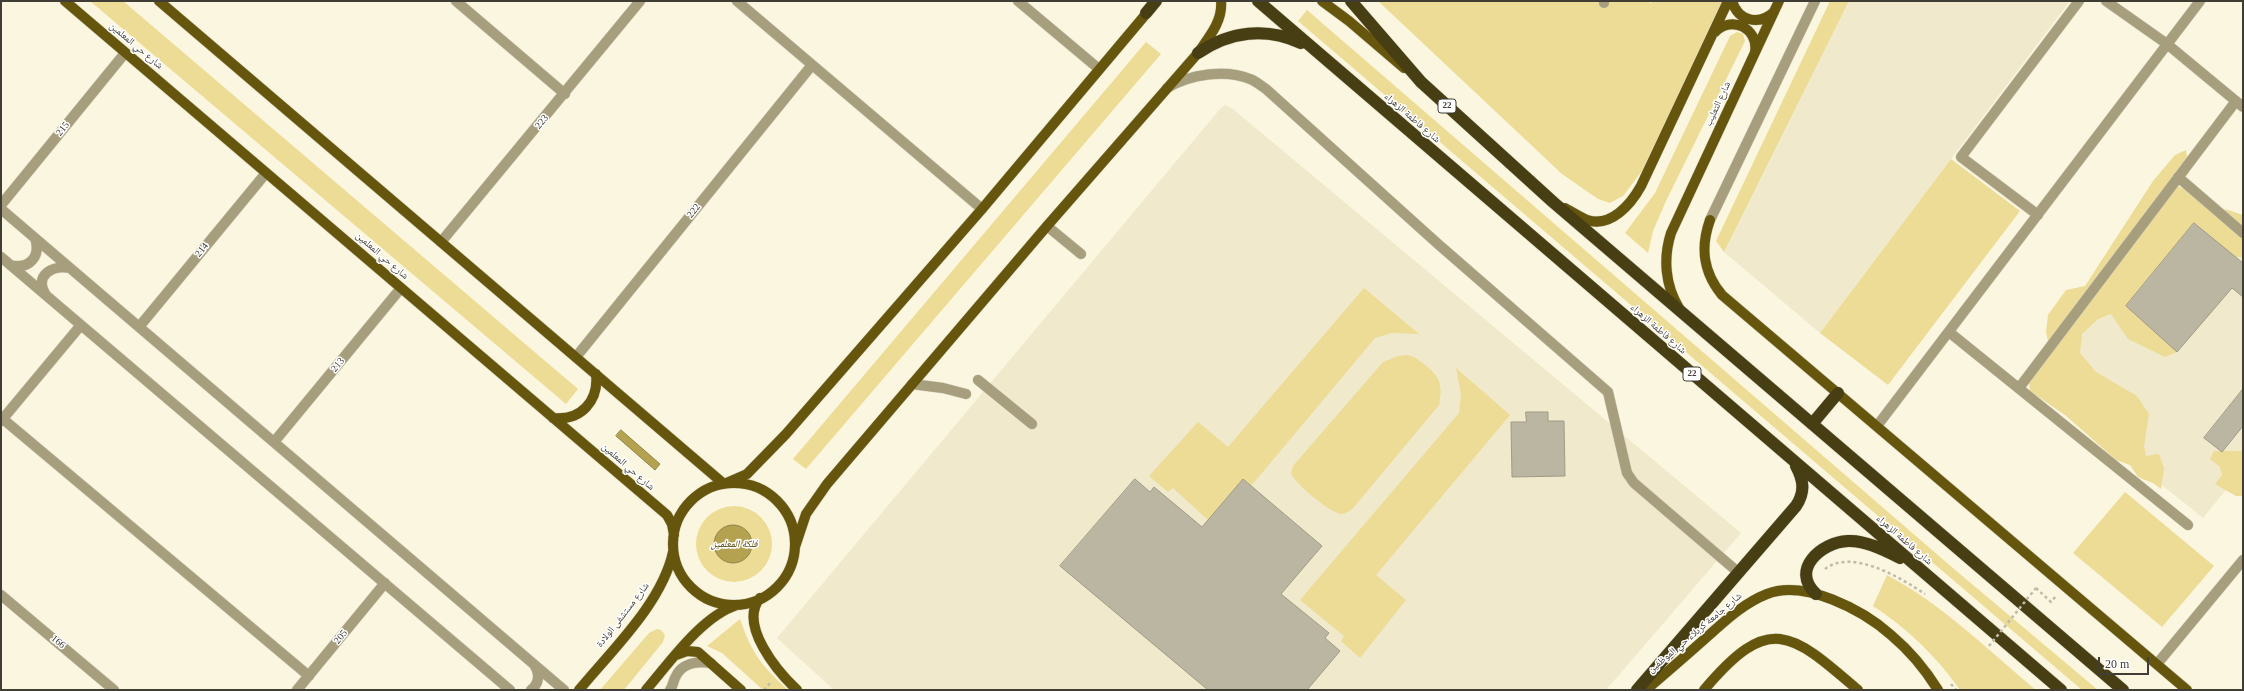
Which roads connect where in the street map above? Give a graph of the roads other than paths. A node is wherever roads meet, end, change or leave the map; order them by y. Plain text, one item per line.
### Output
1 (65, 1) edge
2 (456, 1) edge
3 (640, 1) edge
4 (737, 1) edge
5 (1018, 1) edge
6 (1157, 1) edge
7 (1221, 1) edge
8 (1224, 1) edge
9 (1322, 1) edge
10 (1351, 1) edge
11 (1728, 1) edge
12 (1732, 1) edge
13 (1815, 1) edge
14 (2079, 1) edge
15 (2106, 1) edge
16 (2200, 1) edge
17 (165, 3) edge
18 (1262, 3) edge
19 (1778, 5) edge
20 (1146, 14) joint
21 (1218, 20) junction
22 (1713, 34) junction
23 (2167, 44) junction
24 (125, 53) junction
25 (1198, 53) junction
26 (1755, 54) junction
27 (1323, 58) junction
28 (812, 65) junction
29 (1099, 69) junction
30 (1421, 82) junction
31 (1166, 88) junction
32 (565, 94) junction
33 (2239, 104) edge
34 (266, 173) junction
35 (2178, 177) junction
36 (1552, 202) junction
37 (1, 205) edge
38 (1, 209) edge
39 (982, 209) junction
40 (2038, 215) junction
41 (1710, 220) joint
42 (1047, 226) junction
43 (2243, 233) edge
44 (35, 238) junction
45 (441, 242) junction
46 (1081, 254) dead end
47 (1, 257) edge
48 (10, 265) junction
49 (70, 268) junction
50 (401, 288) junction
51 (46, 296) junction
52 (1681, 312) junction
53 (81, 325) junction
54 (139, 327) junction
55 (1949, 332) junction
56 (576, 357) junction
57 (596, 374) junction
58 (978, 380) dead end
59 (912, 384) junction
60 (2019, 388) junction
61 (1838, 393) junction
62 (966, 394) dead end
63 (553, 418) junction
64 (2, 420) edge
65 (1032, 424) dead end
66 (1812, 424) junction
67 (1878, 426) junction
68 (274, 442) junction
69 (1784, 453) junction
70 (724, 484) junction
71 (2188, 525) dead end
72 (674, 536) junction
73 (795, 547) junction
74 (673, 548) junction
75 (2243, 560) edge
76 (1914, 564) junction
77 (1739, 573) junction
78 (385, 583) junction
79 (1, 594) edge
80 (1816, 594) junction
81 (760, 598) junction
82 (740, 604) junction
83 (676, 655) junction
84 (710, 663) junction
85 (534, 664) junction
86 (2157, 664) junction
87 (309, 676) junction
88 (1708, 688) edge
89 (114, 690) edge
90 (297, 690) edge
91 (510, 690) edge
92 (531, 690) edge
93 (564, 690) edge
94 (579, 690) edge
95 (646, 690) edge
96 (670, 690) edge
97 (741, 690) edge
98 (797, 690) edge
99 (1637, 690) edge
100 (1646, 690) edge
101 (1858, 690) edge
102 (1937, 690) edge
103 (2061, 690) edge
104 (2123, 690) edge
105 (2187, 690) edge

1 - 24 main road, شارع حي المعلمين
2 - 32 street
3 - 32 street, 223
4 - 28 street
5 - 29 street
6 - 20 highway
7 - 21 main road
8 - 21 main road
9 - 30 main road
10 - 30 highway, 22
11 - 22 main road
12 - 19 main road
13 - 41 street
14 - 40 street
15 - 23 street
16 - 23 street
17 - 45 main road
18 - 27 highway, شارع فاطمة الزهراء / 22
19 - 26 main road, شارع التعليب
20 - 29 main road
21 - 25 main road
22 - 26 main road
22 - 36 main road
23 - 33 street
23 - 40 street
24 - 34 main road, شارع حي المعلمين
24 - 37 street, 215
25 - 27 highway
25 - 31 main road
26 - 52 main road, شارع التعليب
27 - 69 highway, شارع فاطمة الزهراء / 22
28 - 39 street
28 - 56 street, 222
29 - 39 main road
30 - 36 highway, 22
31 - 42 main road
31 - 77 street
32 - 45 street, 223
33 - 35 street
34 - 50 main road, شارع حي المعلمين
34 - 54 street, 214
35 - 43 street
35 - 60 street
36 - 52 highway, 22
38 - 44 street
39 - 70 main road
40 - 55 street
41 - 61 main road
42 - 46 street
42 - 59 main road
44 - 48 street
44 - 49 street
45 - 56 main road
47 - 48 street
48 - 51 street
49 - 51 street
49 - 54 street
50 - 63 main road, شارع حي المعلمين
50 - 68 street, 213
51 - 53 street
52 - 66 highway, 22
53 - 64 street
53 - 78 street
54 - 68 street
55 - 60 street
55 - 67 street
56 - 57 main road
57 - 63 main road
57 - 70 main road
58 - 65 street
59 - 62 street
59 - 73 main road
60 - 71 street
61 - 66 highway
61 - 67 main road
63 - 72 main road, شارع حي المعلمين
64 - 87 street
66 - 104 highway, 22
67 - 86 main road
68 - 85 street
69 - 76 highway, شارع فاطمة الزهراء / 22
69 - 77 highway
70 - 72 main road
70 - 73 main road
72 - 74 main road
73 - 81 main road
74 - 82 main road
74 - 94 main road, شارع مستشفى الولادة
75 - 86 street
76 - 80 highway
76 - 103 highway, شارع فاطمة الزهراء / 22
77 - 99 highway
78 - 87 street, 205
78 - 91 street
79 - 89 street, 166
80 - 100 main road, شارع جامعة كربلاء حي الموظفين
80 - 102 main road, شارع جامعة كربلاء حي الموظفين
81 - 82 main road
81 - 98 main road
82 - 83 main road
83 - 84 main road
83 - 95 main road
84 - 96 street
84 - 97 main road
85 - 92 street
85 - 93 street
86 - 105 main road
87 - 90 street, 205
88 - 101 main road

